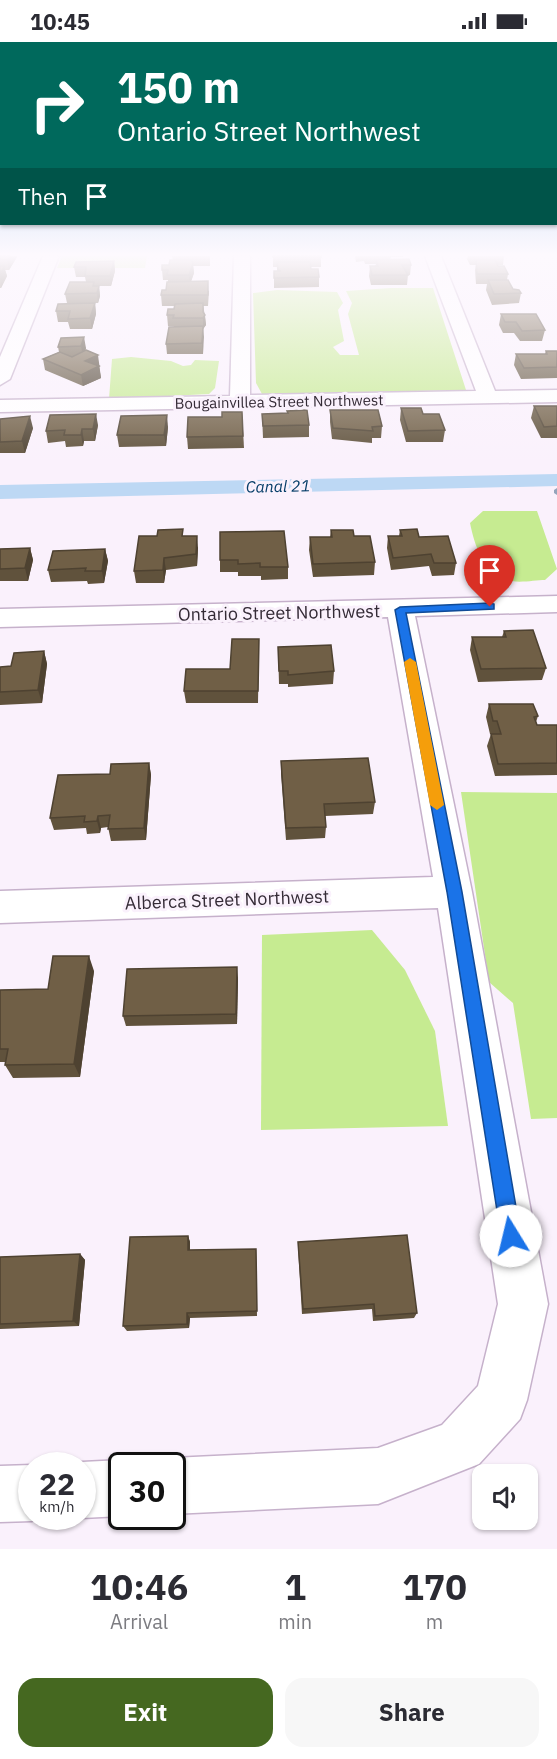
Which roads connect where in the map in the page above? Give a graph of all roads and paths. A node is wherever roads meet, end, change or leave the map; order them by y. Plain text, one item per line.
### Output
1 (22, 326) edge
2 (241, 326) edge
3 (460, 326) edge
4 (0, 379) edge
5 (557, 396) edge
6 (488, 398) junction
7 (240, 403) junction
8 (0, 406) edge
9 (557, 604) edge
10 (400, 610) junction
11 (0, 618) edge
12 (454, 892) junction
13 (0, 907) edge
14 (186, 1485) edge
15 (18, 1493) edge
16 (0, 1494) edge

1 - 4 street
2 - 7 street
3 - 6 street
5 - 6 street, Bougainvillea Street Northwest
6 - 7 street, Bougainvillea Street Northwest
7 - 8 street, Bougainvillea Street Northwest
9 - 10 street, Ontario Street Northwest
10 - 11 street, Ontario Street Northwest
10 - 12 street
12 - 13 street, Alberca Street Northwest
12 - 14 street
15 - 16 street

